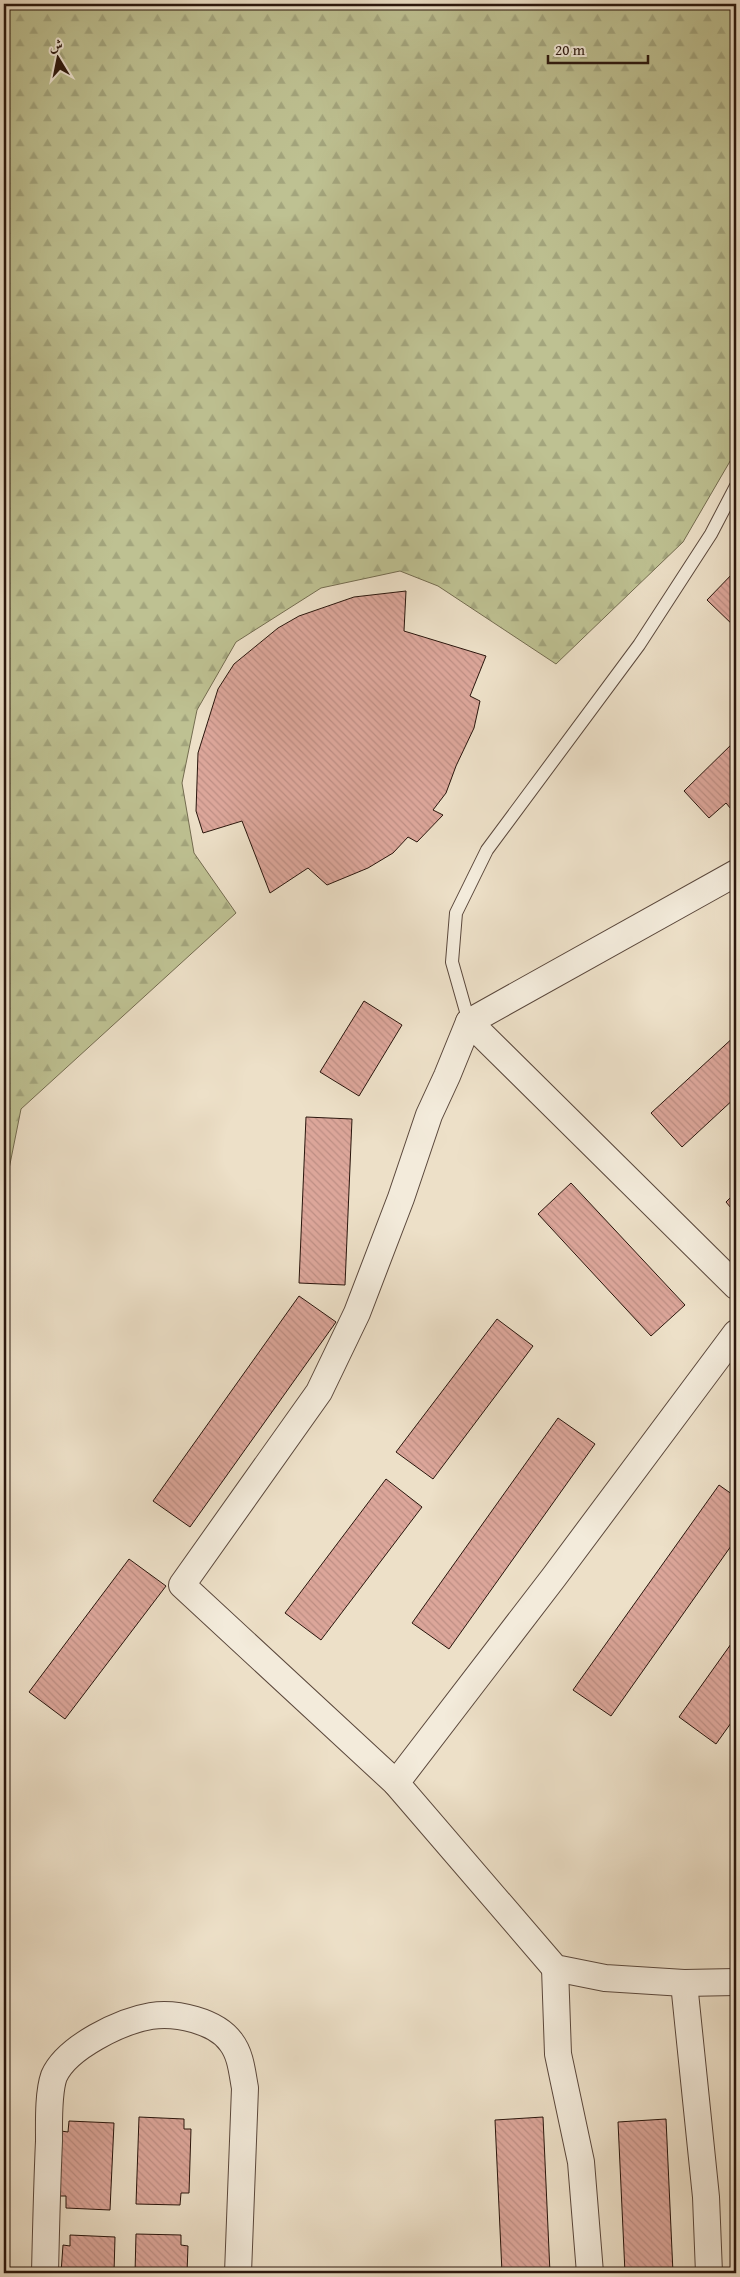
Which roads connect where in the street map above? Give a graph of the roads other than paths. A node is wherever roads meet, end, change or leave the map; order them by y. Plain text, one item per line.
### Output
1 (736, 486) edge
2 (736, 873) edge
3 (469, 1022) junction
4 (736, 1286) edge
5 (736, 1333) edge
6 (396, 1783) junction
7 (554, 1968) junction
8 (736, 1982) edge
9 (684, 1983) junction
10 (45, 2273) edge
11 (238, 2273) edge
12 (590, 2273) edge
13 (709, 2273) edge

1 - 3 lane
2 - 3 street
3 - 4 street
3 - 6 street
5 - 6 street
6 - 7 street
7 - 9 street
7 - 12 street
8 - 9 street
9 - 13 street
10 - 11 street

